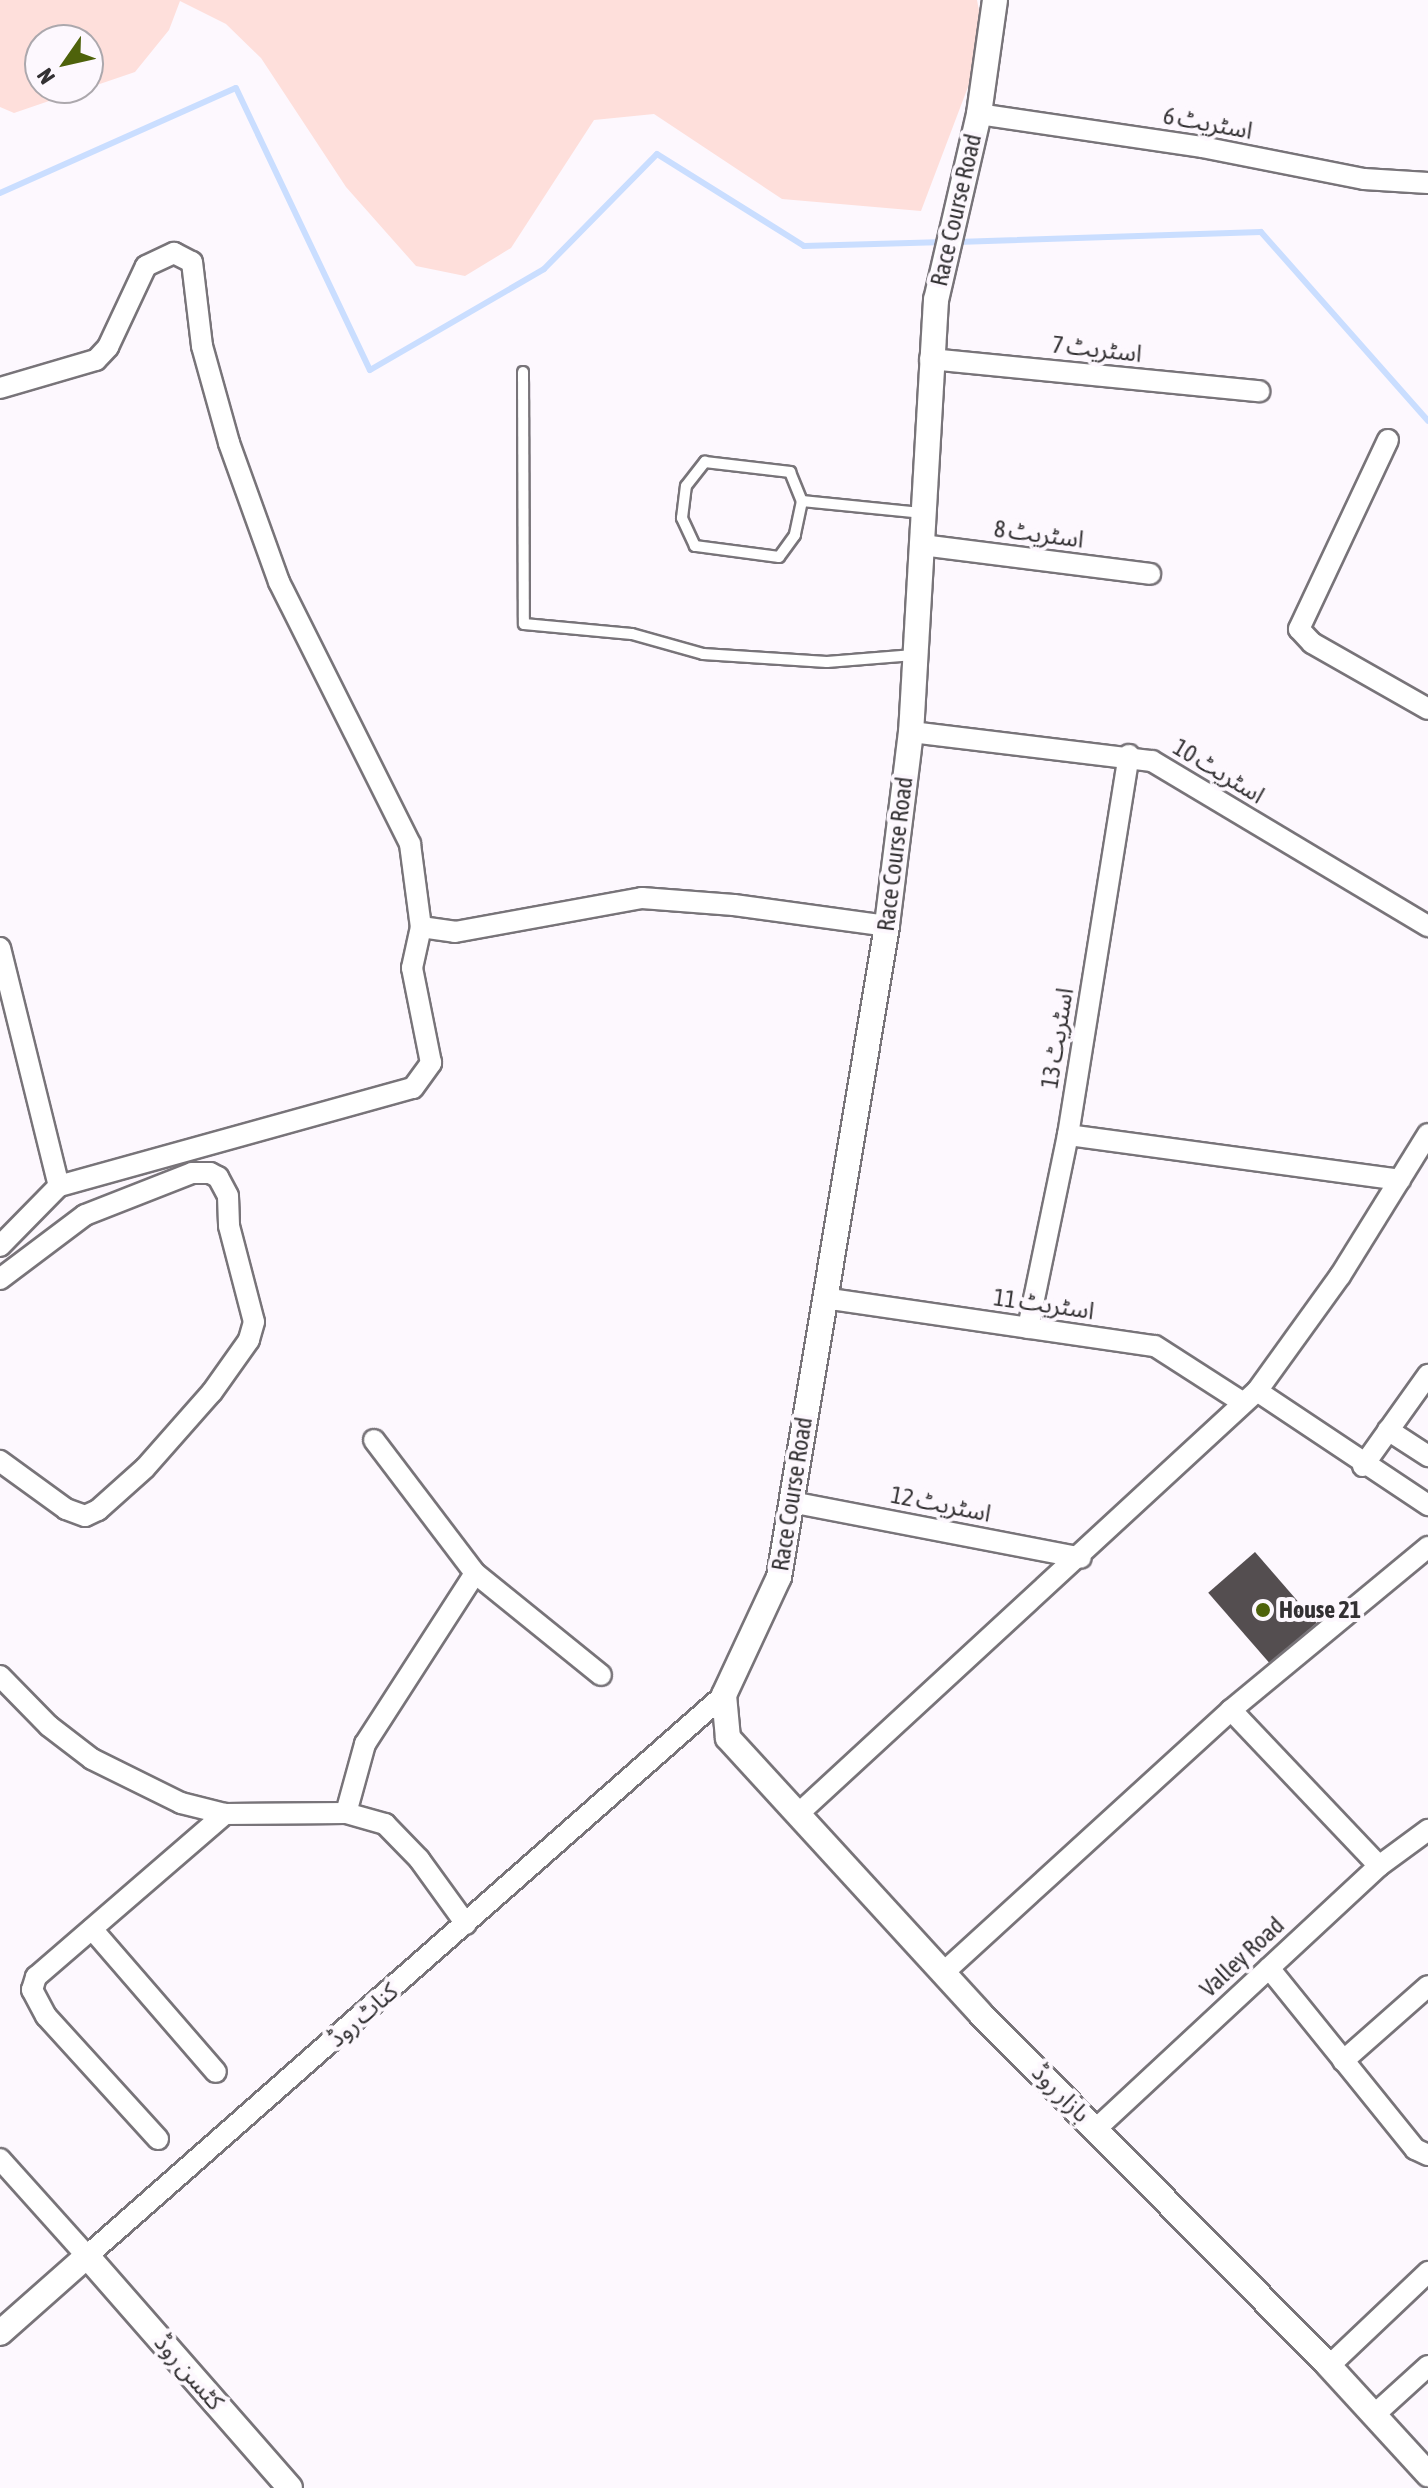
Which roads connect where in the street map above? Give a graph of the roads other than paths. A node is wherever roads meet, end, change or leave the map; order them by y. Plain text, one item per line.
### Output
1 (995, 0) edge
2 (979, 114) junction
3 (1428, 183) edge
4 (930, 359) junction
5 (523, 372) dead end
6 (0, 388) edge
7 (1259, 391) dead end
8 (1388, 440) dead end
9 (802, 501) junction
10 (923, 513) junction
11 (922, 545) junction
12 (1150, 574) dead end
13 (914, 655) junction
14 (1428, 709) edge
15 (911, 732) junction
16 (1129, 755) junction
17 (887, 926) junction
18 (1428, 926) edge
19 (421, 927) junction
20 (0, 948) edge
21 (1428, 1134) edge
22 (1068, 1135) junction
23 (1405, 1172) junction
24 (1428, 1176) edge
25 (59, 1186) junction
26 (0, 1246) edge
27 (0, 1279) edge
28 (824, 1298) junction
29 (1028, 1328) junction
30 (1428, 1375) edge
31 (1250, 1396) junction
32 (1388, 1430) junction
33 (374, 1440) dead end
34 (1428, 1456) edge
35 (0, 1461) edge
36 (1363, 1466) junction
37 (791, 1502) junction
38 (1428, 1505) edge
39 (1428, 1547) edge
40 (1081, 1558) junction
41 (475, 1573) junction
42 (601, 1675) dead end
43 (0, 1676) edge
44 (724, 1695) junction
45 (1231, 1710) junction
46 (346, 1813) junction
47 (225, 1814) junction
48 (797, 1815) junction
49 (1428, 1830) edge
50 (1379, 1866) junction
51 (466, 1924) junction
52 (92, 1929) junction
53 (1269, 1968) junction
54 (943, 1973) junction
55 (1428, 1986) edge
56 (1343, 2061) junction
57 (216, 2072) dead end
58 (1097, 2128) junction
59 (158, 2139) dead end
60 (1428, 2155) edge
61 (0, 2159) edge
62 (87, 2256) junction
63 (1428, 2272) edge
64 (0, 2333) edge
65 (1329, 2366) junction
66 (1428, 2366) edge
67 (1374, 2415) junction
68 (1425, 2466) edge
69 (290, 2488) edge

1 - 2 street, Race Course Road
2 - 3 street, اسٹریٹ 6
2 - 4 street, Race Course Road
4 - 7 street, اسٹریٹ 7
4 - 10 street, Race Course Road
5 - 13 lane
6 - 19 street
8 - 14 street
9 - 9 lane
9 - 10 lane
10 - 11 street, Race Course Road
11 - 12 street, اسٹریٹ 8
11 - 13 street, Race Course Road
13 - 15 street, Race Course Road
15 - 16 street, اسٹریٹ 10
15 - 17 street, Race Course Road
16 - 18 street, اسٹریٹ 10
16 - 22 street, اسٹریٹ 13
17 - 19 street
17 - 28 street, Race Course Road
19 - 25 street
20 - 25 street
21 - 23 street
22 - 23 street
22 - 29 street, اسٹریٹ 13
23 - 24 street
23 - 31 street
25 - 26 street
27 - 35 street
28 - 29 street, اسٹریٹ 11
28 - 37 street, Race Course Road
29 - 31 street, اسٹریٹ 11
30 - 32 street
31 - 36 street, اسٹریٹ 11
31 - 40 street
32 - 34 street
32 - 36 street
33 - 41 street
36 - 38 street, اسٹریٹ 11
37 - 40 street, اسٹریٹ 12
37 - 44 street, Race Course Road
39 - 45 street
40 - 48 street
41 - 42 street
41 - 46 street
43 - 47 street
44 - 48 street, بازار روڈ
44 - 51 street, کناٹ روڈ
45 - 50 street
45 - 54 street
46 - 47 street
46 - 51 street
47 - 52 street
48 - 54 street, بازار روڈ
49 - 50 street, Valley Road
50 - 53 street, Valley Road
51 - 62 street, کناٹ روڈ
52 - 57 street
52 - 59 street
53 - 56 street
53 - 58 street, Valley Road
54 - 58 street, بازار روڈ
55 - 56 street
56 - 60 street
58 - 65 street, بازار روڈ
61 - 62 street
62 - 64 street, کناٹ روڈ
62 - 69 street, کٹسن روڈ
63 - 65 street
65 - 67 street, بازار روڈ
66 - 67 street
67 - 68 street, بازار روڈ

